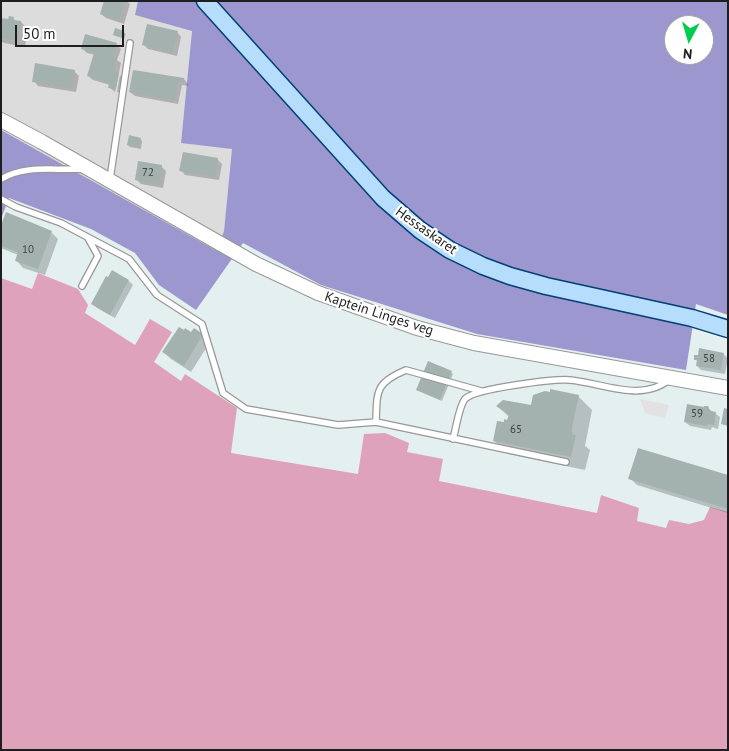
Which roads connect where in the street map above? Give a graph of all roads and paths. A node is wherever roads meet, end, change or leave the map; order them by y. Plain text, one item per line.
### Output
1 (205, 1) edge
2 (130, 43) dead end
3 (1, 120) edge
4 (87, 168) junction
5 (1, 178) edge
6 (109, 181) junction
7 (1, 199) edge
8 (87, 237) junction
9 (82, 286) dead end
10 (728, 329) edge
11 (672, 378) junction
12 (728, 388) edge
13 (481, 391) junction
14 (376, 422) junction
15 (453, 439) junction
16 (566, 462) dead end

1 - 10 main road, Hessaskaret
2 - 6 lane
3 - 4 street, Kaptein Linges veg
4 - 5 lane
4 - 6 street, Kaptein Linges veg
6 - 11 street, Kaptein Linges veg
7 - 8 lane
8 - 9 lane
8 - 14 lane
11 - 12 street, Kaptein Linges veg
11 - 13 lane
13 - 14 lane
13 - 15 lane
14 - 15 lane
15 - 16 lane

